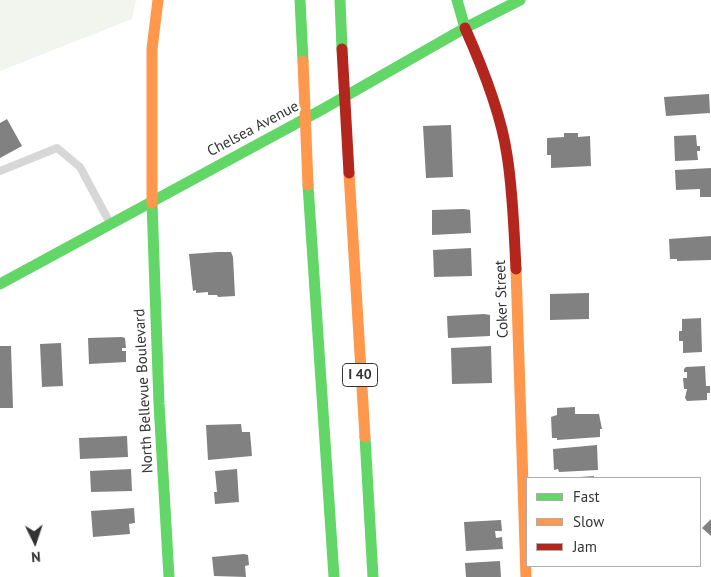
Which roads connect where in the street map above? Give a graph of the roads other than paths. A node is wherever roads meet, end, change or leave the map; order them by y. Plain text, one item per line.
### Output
1 (158, 0) edge
2 (300, 0) edge
3 (340, 0) edge
4 (457, 0) edge
5 (520, 0) edge
6 (465, 28) junction
7 (0, 171) edge
8 (152, 203) junction
9 (111, 225) junction
10 (0, 284) edge
11 (169, 577) edge
12 (334, 577) edge
13 (373, 577) edge
14 (526, 577) edge

1 - 8 main road, North Bellevue Boulevard
2 - 12 main road, I 40, bridge
3 - 13 main road, I 40, bridge
4 - 6 main road, Coker Street
5 - 6 main road, Chelsea Avenue
6 - 8 main road, Chelsea Avenue
6 - 14 main road, Coker Street
7 - 9 lane
8 - 9 main road, Chelsea Avenue
8 - 11 main road, North Bellevue Boulevard
9 - 10 main road, Chelsea Avenue

